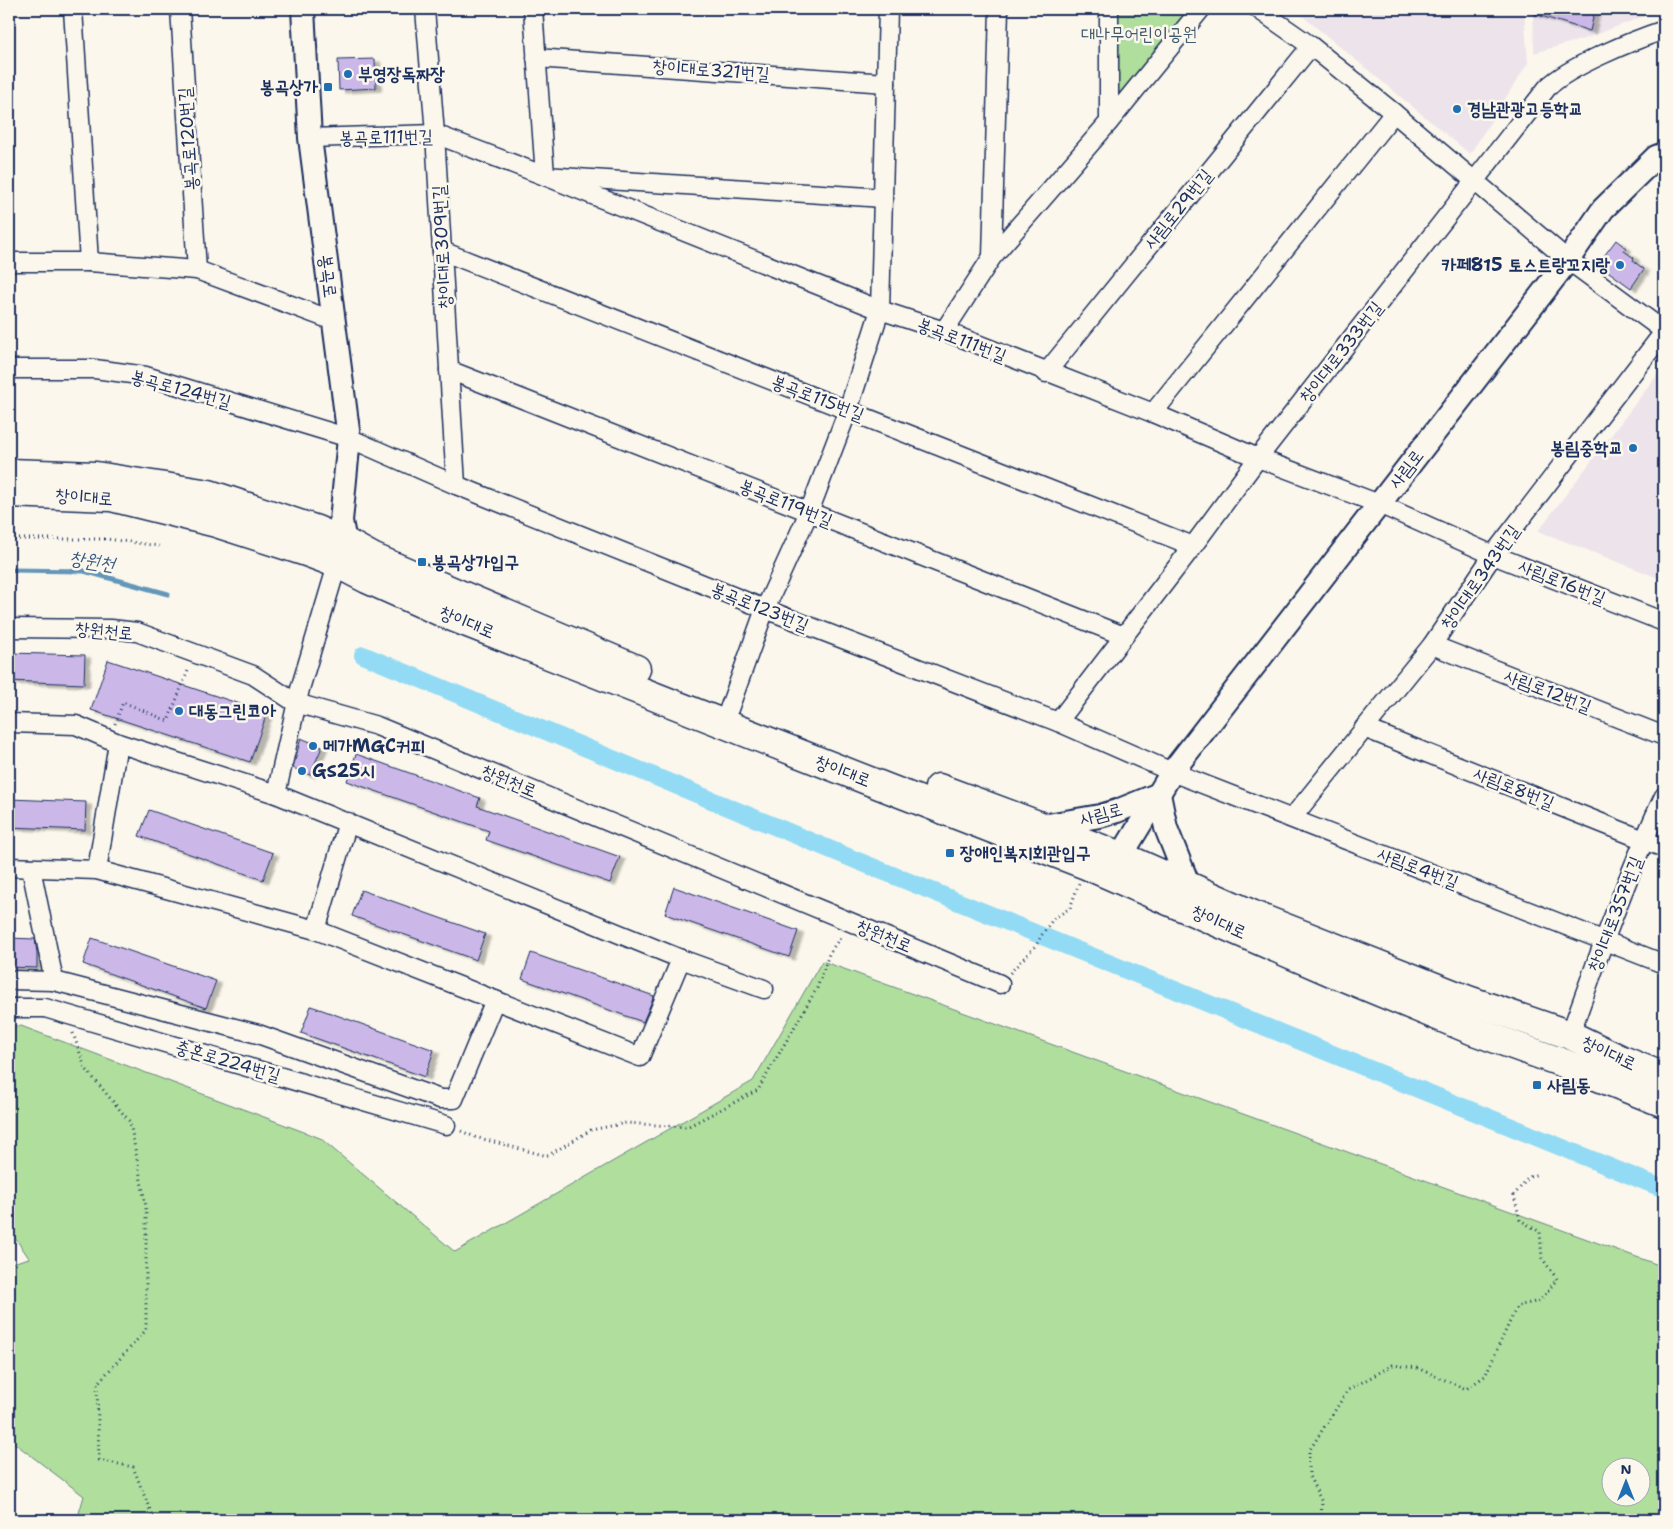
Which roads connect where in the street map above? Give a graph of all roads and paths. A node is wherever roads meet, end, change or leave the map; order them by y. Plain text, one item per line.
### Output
1 (72, 9) edge
2 (180, 9) edge
3 (303, 9) edge
4 (425, 9) edge
5 (533, 9) edge
6 (888, 9) edge
7 (999, 9) edge
8 (1109, 9) edge
9 (1200, 9) edge
10 (1258, 9) edge
11 (1664, 30) edge
12 (1311, 46) junction
13 (536, 58) junction
14 (886, 83) junction
15 (1394, 113) junction
16 (1109, 122) junction
17 (435, 134) junction
18 (310, 138) junction
19 (1664, 154) edge
20 (545, 176) junction
21 (1474, 182) junction
22 (884, 198) junction
23 (442, 251) junction
24 (992, 257) junction
25 (1568, 260) junction
26 (9, 262) edge
27 (89, 262) junction
28 (197, 270) junction
29 (880, 310) junction
30 (334, 321) junction
31 (944, 331) junction
32 (1664, 332) edge
33 (9, 369) edge
34 (449, 370) junction
35 (1046, 372) junction
36 (848, 410) junction
37 (1153, 414) junction
38 (349, 438) junction
39 (1258, 458) junction
40 (9, 474) edge
41 (456, 484) junction
42 (9, 494) edge
43 (1379, 504) junction
44 (809, 512) junction
45 (9, 539) edge
46 (159, 546) dead end
47 (1193, 546) junction
48 (341, 553) junction
49 (1494, 555) junction
50 (765, 609) junction
51 (1664, 622) edge
52 (9, 628) edge
53 (1124, 636) junction
54 (1432, 645) junction
55 (194, 653) junction
56 (298, 696) junction
57 (729, 709) junction
58 (1058, 722) junction
59 (9, 723) edge
60 (1364, 728) junction
61 (1664, 736) edge
62 (113, 741) junction
63 (1172, 772) junction
64 (276, 794) junction
65 (1158, 794) junction
66 (1664, 796) edge
67 (1292, 818) junction
68 (348, 822) junction
69 (1042, 826) junction
70 (1644, 839) junction
71 (1664, 848) edge
72 (1121, 856) junction
73 (9, 867) edge
74 (30, 868) junction
75 (97, 870) junction
76 (1189, 886) junction
77 (1070, 908) dead end
78 (866, 928) junction
79 (316, 930) junction
80 (1604, 940) junction
81 (681, 959) junction
82 (1664, 964) edge
83 (1016, 966) dead end
84 (9, 980) edge
85 (54, 981) junction
86 (1000, 984) dead end
87 (764, 989) dead end
88 (495, 1000) junction
89 (9, 1008) edge
90 (67, 1014) junction
91 (1570, 1035) junction
92 (1664, 1077) edge
93 (1664, 1103) edge
94 (446, 1125) joint
95 (1538, 1174) dead end
96 (154, 1520) edge
97 (1321, 1520) edge

1 - 27 street
2 - 28 street, 봉곡로120번길
3 - 18 street, 봉곡로
4 - 17 street, 창이대로309번길
5 - 13 street
6 - 14 street
7 - 24 street
8 - 16 street
9 - 16 street
10 - 12 street
11 - 21 street, 창이대로333번길
12 - 15 street
12 - 35 street, 사림로29번길
13 - 14 street, 창이대로321번길
13 - 20 street
14 - 22 street
15 - 21 street
15 - 37 street
16 - 24 street
17 - 18 street, 봉곡로111번길
17 - 20 street, 봉곡로111번길
17 - 23 street, 창이대로309번길
18 - 30 street, 봉곡로
19 - 25 street, 사림로
20 - 22 street
20 - 29 street, 봉곡로111번길
21 - 25 street
21 - 39 street, 창이대로333번길
22 - 29 street
23 - 34 street, 창이대로309번길
23 - 36 street, 봉곡로115번길
24 - 31 street
25 - 32 street
25 - 43 street, 사림로
26 - 27 street
27 - 28 street
28 - 30 street
29 - 31 street, 봉곡로111번길
29 - 36 street
30 - 38 street, 봉곡로
31 - 35 street, 봉곡로111번길
32 - 49 street, 창이대로343번길
33 - 38 street, 봉곡로124번길
34 - 41 street, 창이대로309번길
34 - 44 street, 봉곡로119번길
35 - 37 street, 봉곡로111번길
36 - 44 street
36 - 47 street, 봉곡로115번길
37 - 39 street, 봉곡로111번길
38 - 41 street, 봉곡로123번길
38 - 48 street, 봉곡로
39 - 43 street, 봉곡로111번길
39 - 47 street, 창이대로333번길
40 - 48 main road, 창이대로
41 - 50 street, 봉곡로123번길
42 - 48 main road, 창이대로
43 - 49 street, 사림로16번길
43 - 63 street, 사림로
44 - 50 street
44 - 53 street, 봉곡로119번길
45 - 46 path
47 - 53 street, 창이대로333번길
48 - 56 street
48 - 57 main road, 창이대로
48 - 93 main road, 창이대로
49 - 51 street, 사림로16번길
49 - 54 street, 창이대로343번길
50 - 57 street
50 - 58 street, 봉곡로123번길
52 - 55 street, 창원천로
53 - 58 street, 창이대로333번길
54 - 60 street, 창이대로343번길
54 - 61 street, 사림로12번길
55 - 56 street, 창원천로
55 - 62 path
56 - 64 street
56 - 78 street, 창원천로
57 - 69 main road, 창이대로
58 - 63 street, 봉곡로123번길
59 - 62 street
60 - 67 street, 창이대로343번길
60 - 70 street, 사림로8번길
62 - 64 street
62 - 75 street
63 - 65 street, 사림로
63 - 67 street, 사림로4번길
64 - 68 street
65 - 69 street, 사림로
65 - 72 street, 사림로
65 - 76 street
66 - 70 street, 창이대로357번길
67 - 80 street, 사림로4번길
68 - 79 street
68 - 81 street
69 - 72 main road, 창이대로
70 - 71 street, 사림로8번길
70 - 80 street, 창이대로357번길
72 - 76 main road, 창이대로
73 - 74 street
74 - 75 street
74 - 85 street
75 - 79 street
76 - 91 main road, 창이대로
77 - 83 path
78 - 86 street, 창원천로
78 - 94 path
79 - 88 street
80 - 82 street, 사림로4번길
80 - 91 street, 창이대로357번길
81 - 87 street
81 - 88 street
84 - 85 street
85 - 88 street
89 - 90 street, 충혼로224번길
90 - 94 street, 충혼로224번길
90 - 96 path
91 - 92 main road, 창이대로
95 - 97 path

